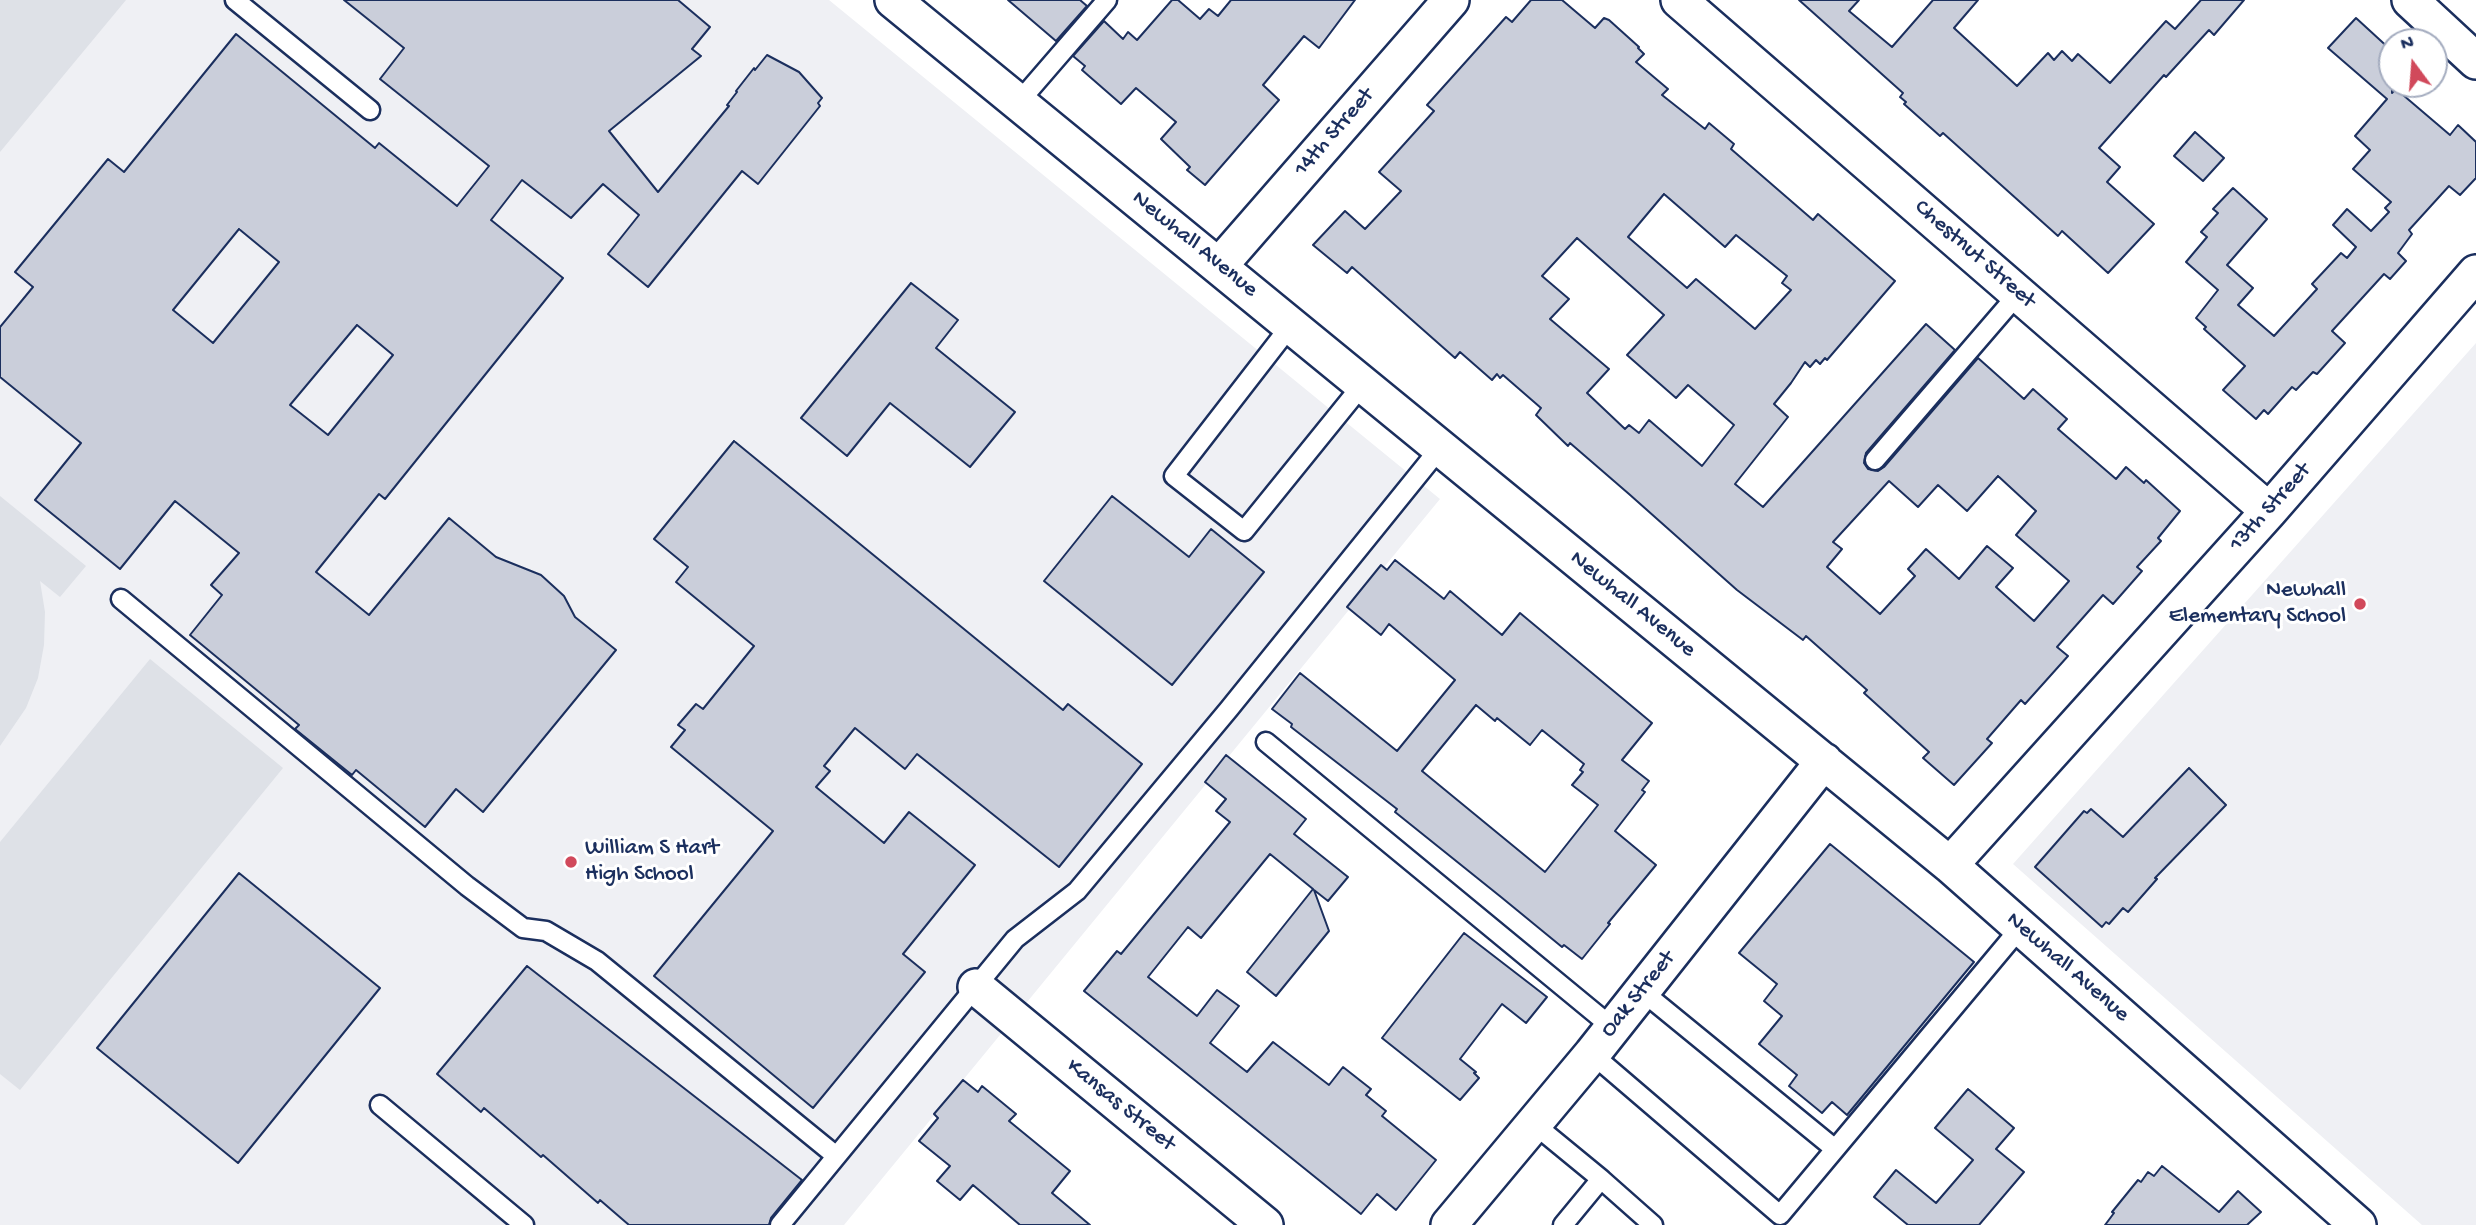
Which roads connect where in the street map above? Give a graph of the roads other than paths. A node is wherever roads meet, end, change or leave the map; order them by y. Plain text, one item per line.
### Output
1 (235, 0) edge
2 (893, 0) edge
3 (1107, 0) edge
4 (1451, 0) edge
5 (1679, 0) edge
6 (2410, 0) edge
7 (2476, 61) edge
8 (1018, 103) junction
9 (370, 110) dead end
10 (1219, 266) junction
11 (2476, 274) edge
12 (2018, 294) junction
13 (1291, 326) junction
14 (1363, 384) junction
15 (1440, 448) junction
16 (1875, 460) dead end
17 (2269, 510) junction
18 (121, 599) dead end
19 (1266, 742) dead end
20 (1824, 761) junction
21 (1950, 865) junction
22 (2021, 927) junction
23 (976, 987) junction
24 (1643, 992) junction
25 (1602, 1041) junction
26 (380, 1105) dead end
27 (1534, 1124) junction
28 (1835, 1149) junction
29 (835, 1155) junction
30 (1601, 1180) junction
31 (2342, 1220) edge
32 (524, 1225) edge
33 (780, 1225) edge
34 (1265, 1225) edge
35 (1449, 1225) edge
36 (1563, 1225) edge
37 (1653, 1225) edge

1 - 9 lane
2 - 8 street, Newhall Avenue
3 - 8 lane
4 - 10 street, 14th Street
5 - 12 street, Chestnut Street
6 - 7 street
8 - 10 street, Newhall Avenue
10 - 13 street, Newhall Avenue
11 - 17 street, 13th Street
12 - 16 lane
12 - 17 street, Chestnut Street
13 - 14 street, Newhall Avenue
13 - 14 lane
14 - 15 street, Newhall Avenue
15 - 20 street, Newhall Avenue
15 - 23 lane
17 - 21 street, 13th Street
18 - 29 lane
19 - 25 lane
20 - 21 street, Newhall Avenue
20 - 24 street, Oak Street
21 - 22 street, Newhall Avenue
22 - 28 lane
22 - 31 street, Newhall Avenue
23 - 29 lane
23 - 34 street, Kansas Street
24 - 25 street, Oak Street
24 - 28 lane
25 - 27 street, Oak Street
25 - 28 lane
26 - 32 lane
27 - 30 lane
27 - 35 street, Oak Street
29 - 33 lane
30 - 36 lane
30 - 37 lane

